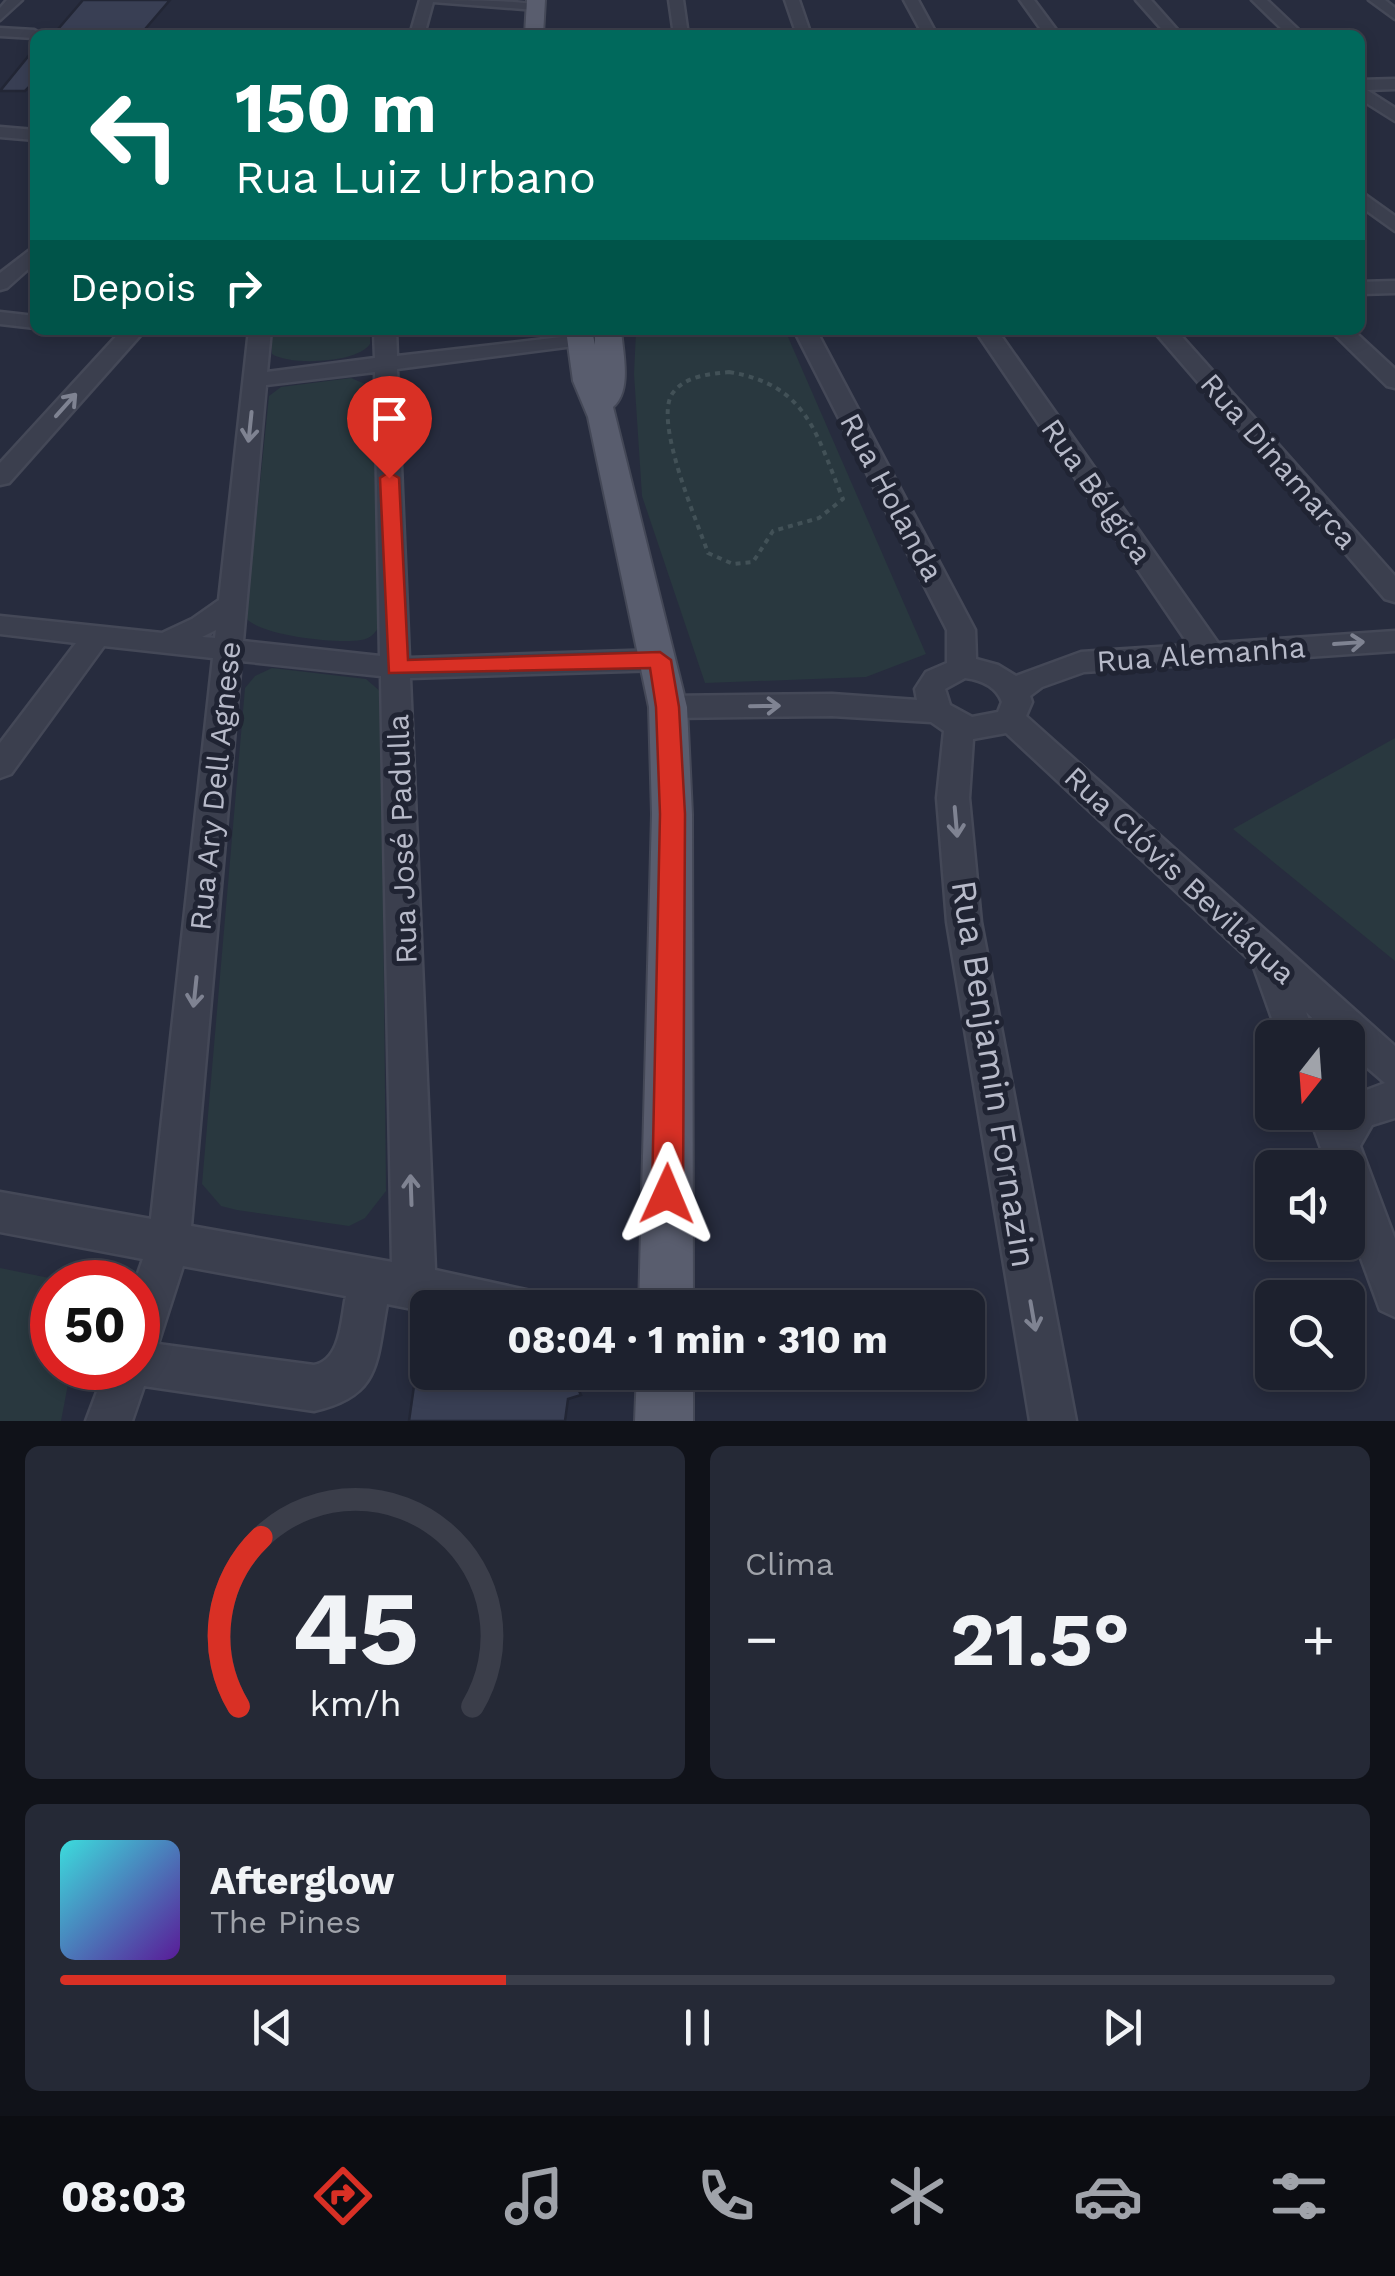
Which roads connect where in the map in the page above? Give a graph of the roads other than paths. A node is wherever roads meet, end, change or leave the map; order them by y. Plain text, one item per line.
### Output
1 (15, 0) edge
2 (427, 0) edge
3 (439, 0) edge
4 (676, 0) edge
5 (792, 0) edge
6 (911, 0) edge
7 (1027, 0) edge
8 (1144, 0) edge
9 (1259, 0) edge
10 (1376, 0) edge
11 (536, 3) edge
12 (1395, 15) edge
13 (0, 16) edge
14 (418, 30) edge
15 (534, 30) edge
16 (679, 30) edge
17 (802, 30) edge
18 (927, 30) edge
19 (1050, 30) edge
20 (1171, 30) edge
21 (1291, 30) edge
22 (0, 32) edge
23 (30, 34) edge
24 (1395, 84) edge
25 (1365, 87) edge
26 (1365, 92) edge
27 (1395, 116) edge
28 (0, 132) edge
29 (28, 134) edge
30 (0, 150) edge
31 (1365, 202) edge
32 (1395, 225) edge
33 (30, 257) edge
34 (0, 284) edge
35 (1395, 287) edge
36 (1365, 288) edge
37 (0, 318) edge
38 (30, 321) edge
39 (129, 335) edge
40 (260, 335) edge
41 (384, 335) edge
42 (587, 335) edge
43 (594, 335) edge
44 (808, 335) edge
45 (989, 335) edge
46 (1168, 335) edge
47 (1346, 335) edge
48 (385, 364) junction
49 (255, 380) junction
50 (1395, 380) edge
51 (0, 478) edge
52 (1395, 593) edge
53 (232, 604) junction
54 (0, 625) edge
55 (95, 637) junction
56 (1395, 641) edge
57 (163, 644) junction
58 (229, 652) junction
59 (1208, 652) junction
60 (660, 660) junction
61 (397, 668) junction
62 (962, 668) junction
63 (1012, 706) junction
64 (668, 707) junction
65 (948, 719) junction
66 (0, 766) edge
67 (1266, 956) junction
68 (1291, 1020) edge
69 (1395, 1070) edge
70 (1395, 1100) edge
71 (1365, 1107) edge
72 (1334, 1130) edge
73 (0, 1212) edge
74 (169, 1243) junction
75 (160, 1271) edge
76 (392, 1284) junction
77 (425, 1290) edge
78 (666, 1290) edge
79 (1395, 1294) edge
80 (160, 1366) edge
81 (121, 1390) edge
82 (664, 1390) edge
83 (110, 1421) edge
84 (664, 1421) edge
85 (1053, 1421) edge

1 - 13 street
2 - 14 street
3 - 11 street
4 - 16 street
5 - 17 street
6 - 18 street
7 - 19 street
8 - 20 street
9 - 21 street
10 - 12 street
11 - 15 main road
22 - 23 street
24 - 25 street
26 - 27 street
28 - 29 street
29 - 30 street
31 - 32 street
33 - 34 street
35 - 36 street
37 - 38 street
51 -> 39 street
40 - 49 street, Rua Ary Dell Agnese
41 - 48 street, Rua José Padulla
42 - 48 street
43 - 60 main road
44 - 62 street, Rua Holanda
45 - 59 street, Rua Bélgica
46 - 52 street, Rua Dinamarca
47 - 50 street
48 - 49 street
48 - 61 street, Rua José Padulla
49 -> 53 street, Rua Ary Dell Agnese
53 - 57 street
53 - 58 street, Rua Ary Dell Agnese
54 - 55 street
55 - 57 street
55 - 66 street
59 -> 56 street, Rua Alemanha
57 - 58 street
58 - 61 street
58 -> 74 street, Rua Ary Dell Agnese
59 - 63 street, Rua Alemanha
60 - 61 street
60 - 64 main road
76 -> 61 street, Rua José Padulla
62 - 63 street
62 - 65 street
63 - 65 street
63 - 67 street, Rua Clóvis Beviláqua
64 -> 65 street
64 - 78 main road
65 -> 85 street, Rua Benjamin Fornazin
67 - 68 street
67 - 69 street, Rua Clóvis Beviláqua
70 - 71 street
72 - 79 street
73 - 74 street
74 - 75 street, Rua Ary Dell Agnese
74 - 76 street
76 - 77 street
76 - 80 street, Rua José Padulla
81 - 83 street
82 - 84 main road

